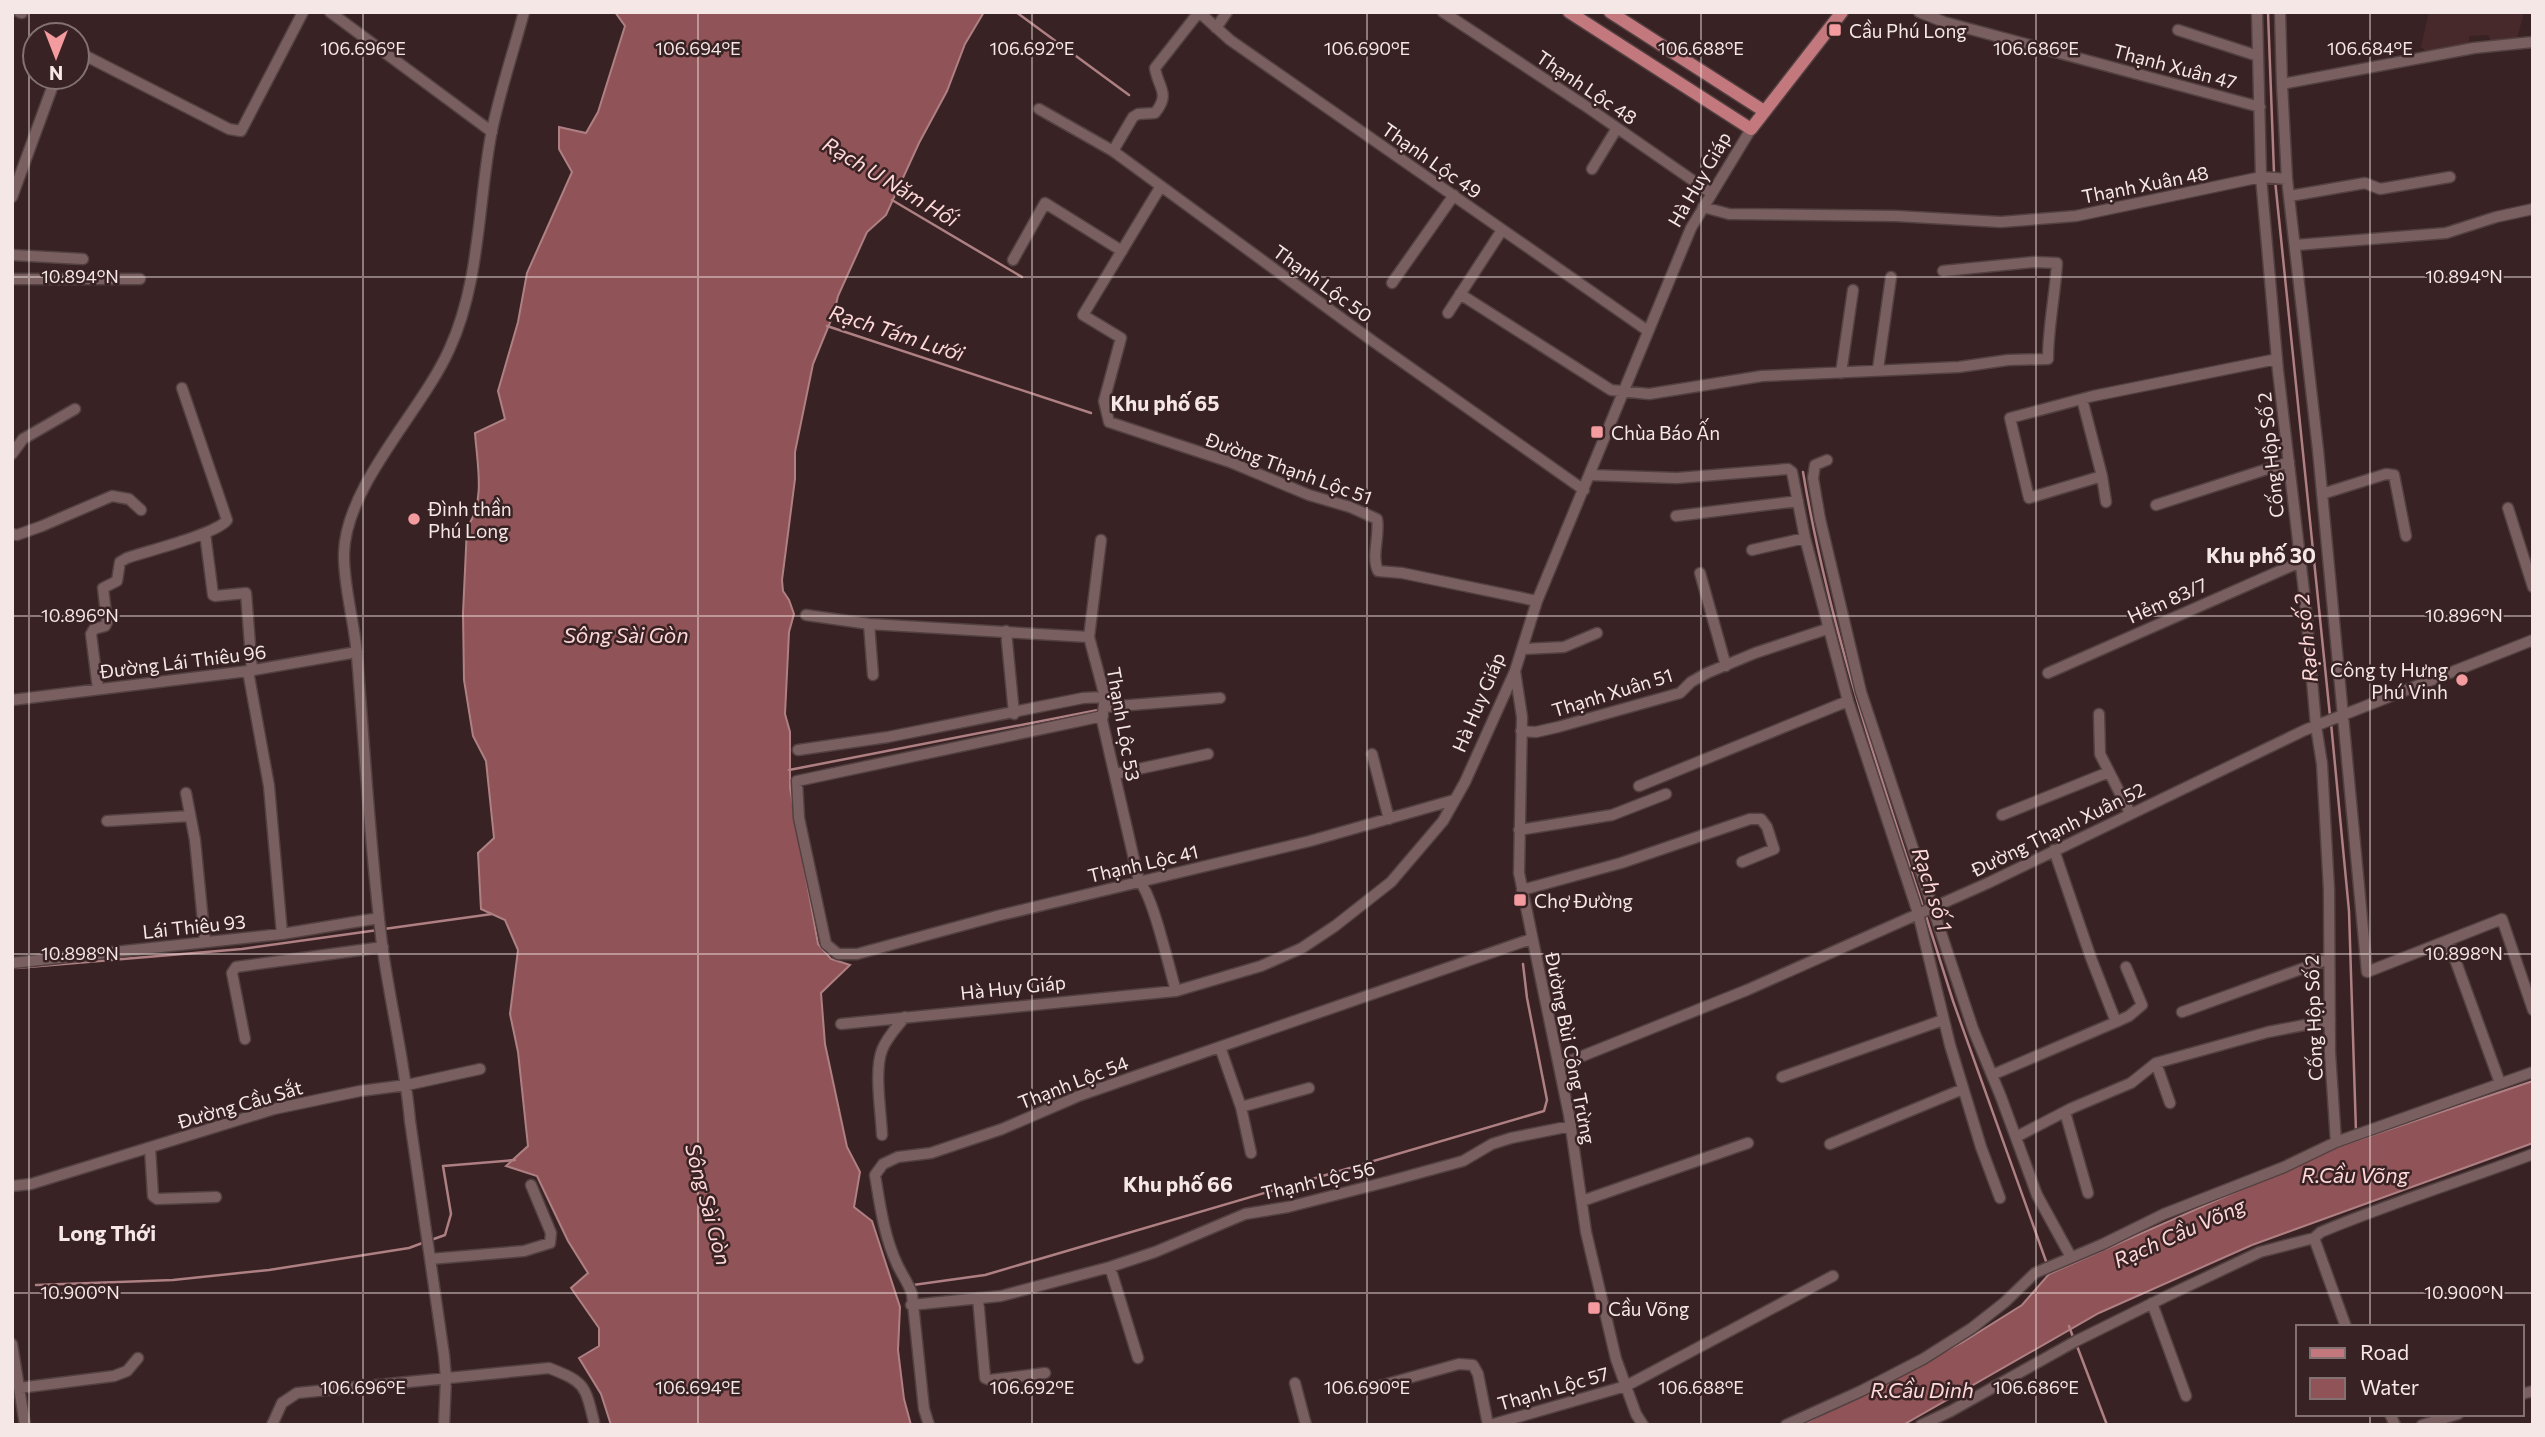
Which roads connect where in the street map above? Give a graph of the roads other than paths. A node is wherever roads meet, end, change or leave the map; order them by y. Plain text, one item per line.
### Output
1 (303, 12) edge
2 (330, 12) edge
3 (524, 12) edge
4 (1199, 12) edge
5 (1227, 12) edge
6 (1443, 12) edge
7 (1569, 12) edge
8 (1609, 12) edge
9 (1842, 12) edge
10 (1919, 12) edge
11 (2257, 12) edge
12 (2280, 12) edge
13 (1216, 28) junction
14 (2178, 30) dead end
15 (2533, 42) edge
16 (2258, 57) junction
17 (91, 60) edge
18 (2282, 84) junction
19 (51, 91) edge
20 (2260, 107) junction
21 (1039, 109) dead end
22 (1764, 111) junction
23 (1617, 128) junction
24 (1751, 129) junction
25 (492, 132) junction
26 (1113, 151) junction
27 (1592, 169) dead end
28 (2261, 177) junction
29 (2450, 177) dead end
30 (2287, 179) junction
31 (1161, 186) junction
32 (1711, 193) junction
33 (1454, 195) junction
34 (2290, 196) junction
35 (12, 197) edge
36 (1703, 207) junction
37 (2533, 209) edge
38 (1502, 230) junction
39 (2296, 245) junction
40 (1122, 251) junction
41 (12, 255) edge
42 (83, 259) dead end
43 (1013, 260) dead end
44 (1943, 271) dead end
45 (1891, 277) dead end
46 (12, 279) edge
47 (140, 279) dead end
48 (1392, 283) dead end
49 (1853, 290) dead end
50 (1460, 294) junction
51 (1448, 313) dead end
52 (1648, 331) junction
53 (2277, 359) junction
54 (1878, 369) junction
55 (1841, 373) junction
56 (182, 388) dead end
57 (1622, 392) junction
58 (2082, 399) junction
59 (75, 410) dead end
60 (12, 454) edge
61 (1827, 460) dead end
62 (2289, 462) junction
63 (1590, 475) junction
64 (2102, 476) junction
65 (1584, 490) junction
66 (2322, 494) junction
67 (1798, 501) junction
68 (2106, 502) dead end
69 (2156, 505) dead end
70 (2508, 508) dead end
71 (141, 510) dead end
72 (1676, 516) dead end
73 (205, 533) junction
74 (12, 534) edge
75 (2406, 536) dead end
76 (1805, 538) junction
77 (1101, 540) dead end
78 (1752, 550) dead end
79 (2300, 562) junction
80 (1700, 573) dead end
81 (2533, 587) edge
82 (1537, 601) junction
83 (806, 615) dead end
84 (869, 624) junction
85 (1827, 629) junction
86 (1006, 631) junction
87 (1597, 633) dead end
88 (1089, 636) junction
89 (2533, 640) edge
90 (1522, 649) junction
91 (357, 652) junction
92 (1726, 666) junction
93 (250, 671) junction
94 (1515, 671) junction
95 (2048, 673) dead end
96 (873, 676) dead end
97 (97, 690) junction
98 (1220, 698) dead end
99 (12, 700) edge
100 (1847, 701) junction
101 (1105, 707) junction
102 (1014, 714) junction
103 (2099, 714) dead end
104 (2343, 715) junction
105 (2316, 726) junction
106 (1521, 731) junction
107 (888, 738) junction
108 (798, 750) dead end
109 (1208, 754) dead end
110 (1372, 754) dead end
111 (893, 760) junction
112 (2109, 772) junction
113 (1115, 774) junction
114 (1639, 786) dead end
115 (186, 793) dead end
116 (1666, 794) dead end
117 (1454, 800) junction
118 (2130, 813) junction
119 (2002, 815) dead end
120 (190, 816) junction
121 (1389, 819) junction
122 (107, 821) dead end
123 (1519, 830) junction
124 (2054, 850) junction
125 (1742, 862) dead end
126 (1141, 884) junction
127 (1522, 890) junction
128 (1931, 907) junction
129 (1918, 913) junction
130 (380, 920) junction
131 (282, 934) junction
132 (1531, 939) junction
133 (2448, 940) junction
134 (205, 942) junction
135 (382, 942) junction
136 (2329, 958) junction
137 (12, 962) edge
138 (2126, 968) dead end
139 (1176, 991) junction
140 (2533, 1010) edge
141 (2182, 1012) dead end
142 (905, 1017) junction
143 (1943, 1020) junction
144 (2330, 1020) junction
145 (2116, 1022) junction
146 (841, 1024) dead end
147 (245, 1039) dead end
148 (1220, 1047) junction
149 (2156, 1063) junction
150 (1560, 1065) junction
151 (480, 1069) dead end
152 (2533, 1072) edge
153 (1992, 1075) junction
154 (1782, 1077) dead end
155 (2500, 1083) junction
156 (407, 1085) junction
157 (1308, 1088) dead end
158 (1963, 1090) junction
159 (2170, 1103) dead end
160 (1241, 1107) junction
161 (2065, 1112) junction
162 (1571, 1126) junction
163 (882, 1135) dead end
164 (2017, 1137) junction
165 (2336, 1142) junction
166 (1748, 1143) dead end
167 (1830, 1144) dead end
168 (150, 1148) junction
169 (1251, 1153) dead end
170 (2533, 1154) edge
171 (531, 1185) dead end
172 (12, 1186) edge
173 (2088, 1193) dead end
174 (216, 1197) dead end
175 (2000, 1198) dead end
176 (1582, 1201) junction
177 (2314, 1238) junction
178 (429, 1254) junction
179 (2071, 1257) junction
180 (1110, 1267) junction
181 (1833, 1276) dead end
182 (978, 1298) junction
183 (2152, 1303) junction
184 (911, 1305) junction
185 (2345, 1325) edge
186 (12, 1344) edge
187 (138, 1358) dead end
188 (1138, 1358) dead end
189 (1045, 1373) dead end
190 (446, 1378) junction
191 (1295, 1383) dead end
192 (1626, 1386) junction
193 (1376, 1387) dead end
194 (19, 1388) junction
195 (2186, 1396) dead end
196 (2451, 1416) edge
197 (1636, 1420) edge
198 (594, 1422) dead end
199 (25, 1425) edge
200 (272, 1425) edge
201 (444, 1425) edge
202 (929, 1425) edge
203 (1306, 1425) edge
204 (1489, 1425) edge
205 (1643, 1425) edge
206 (1786, 1425) edge
207 (1921, 1425) edge
208 (2422, 1425) edge

1 - 17 street
2 - 25 street
3 - 25 street
4 - 13 street, Thạnh Lộc 49
4 - 26 street
5 - 13 street
6 - 23 street, Thạnh Lộc 48
7 - 24 main road
8 - 22 main road
9 - 22 main road, Hà Huy Giáp
10 - 20 street, Thạnh Xuân 47
11 - 16 street, Cống Hộp Số 2
12 - 18 street
13 - 33 street, Thạnh Lộc 49
14 - 16 street
15 - 18 street
16 - 20 street, Cống Hộp Số 2
18 - 30 street
19 - 35 street
20 - 28 street, Cống Hộp Số 2
21 - 26 street, Thạnh Lộc 50
22 - 24 main road, Hà Huy Giáp
23 - 27 street
23 - 32 street, Thạnh Lộc 48
24 - 32 street, Hà Huy Giáp
25 - 91 street
26 - 31 street, Thạnh Lộc 50
28 - 30 street, Thạnh Xuân 48
28 - 36 street, Thạnh Xuân 48
28 - 53 street, Cống Hộp Số 2
29 - 34 street
30 - 34 street
31 - 40 street
31 - 65 street, Thạnh Lộc 50
32 - 36 street, Hà Huy Giáp
33 - 38 street, Thạnh Lộc 49
33 - 48 street
34 - 39 street
36 - 52 street, Hà Huy Giáp
37 - 39 street
38 - 50 street
38 - 52 street, Thạnh Lộc 49
39 - 66 street
40 - 43 street
40 - 82 street, Đường Thạnh Lộc 51
41 - 42 street
44 - 54 street
45 - 54 street
46 - 47 street
49 - 55 street
50 - 51 street
50 - 57 street
52 - 57 street, Hà Huy Giáp
53 - 58 street
53 - 62 street, Cống Hộp Số 2
54 - 55 street
55 - 57 street
56 - 73 street
57 - 63 street, Hà Huy Giáp
58 - 64 street
58 - 64 street
59 - 60 street
61 - 128 street
62 - 69 street
62 - 79 street, Cống Hộp Số 2
63 - 65 street, Hà Huy Giáp
63 - 67 street
64 - 68 street
65 - 82 street, Hà Huy Giáp
66 - 75 street
66 - 104 street
67 - 72 street
67 - 76 street
70 - 81 street
71 - 74 street
73 - 93 street
73 - 97 street
76 - 78 street
76 - 85 street
77 - 88 street, Thạnh Lộc 53
79 - 95 street, Hẻm 83/7
79 - 105 street, Cống Hộp Số 2
80 - 92 street
82 - 90 street, Hà Huy Giáp
83 - 84 street
84 - 86 street
84 - 96 street
85 - 92 street, Thạnh Xuân 51
85 - 100 street
86 - 88 street
86 - 102 street
87 - 90 street
88 - 101 street, Thạnh Lộc 53
89 - 104 street, Đường Thạnh Xuân 52
90 - 94 street, Hà Huy Giáp
91 - 93 street, Đường Lái Thiêu 96
91 - 130 street
92 - 106 street, Thạnh Xuân 51
93 - 97 street, Đường Lái Thiêu 96
93 - 131 street
94 - 106 street, Đường Bùi Công Trừng
94 - 117 street, Hà Huy Giáp
97 - 99 street, Đường Lái Thiêu 96
98 - 101 street
100 - 114 street
100 - 129 street
101 - 102 street
101 - 111 street
101 - 113 street, Thạnh Lộc 53
102 - 107 street
103 - 112 street
104 - 105 street, Đường Thạnh Xuân 52
104 - 133 street
105 - 118 street, Đường Thạnh Xuân 52
105 - 136 street, Cống Hộp Số 2
106 - 123 street, Đường Bùi Công Trừng
107 - 108 street
107 - 111 street
109 - 113 street
110 - 121 street
111 - 126 street, Thạnh Lộc 41
112 - 118 street
112 - 119 street
113 - 126 street, Thạnh Lộc 53
115 - 120 street
116 - 123 street
117 - 121 street, Thạnh Lộc 41
117 - 139 street, Hà Huy Giáp
118 - 124 street, Đường Thạnh Xuân 52
120 - 122 street
120 - 134 street
121 - 126 street, Thạnh Lộc 41
123 - 127 street, Đường Bùi Công Trừng
124 - 128 street, Đường Thạnh Xuân 52
124 - 145 street
125 - 127 street
126 - 139 street, Thạnh Lộc 53
127 - 132 street, Đường Bùi Công Trừng
128 - 129 street, Đường Thạnh Xuân 52
128 - 153 street
129 - 143 street
129 - 150 street, Đường Thạnh Xuân 52
130 - 131 street, Lái Thiêu 93
130 - 135 street
131 - 134 street, Lái Thiêu 93
132 - 148 street, Thạnh Lộc 54
132 - 150 street, Đường Bùi Công Trừng
133 - 140 street
133 - 155 street
134 - 137 street, Lái Thiêu 93
135 - 147 street
135 - 156 street
136 - 141 street
136 - 144 street, Cống Hộp Số 2
138 - 145 street
139 - 142 street, Hà Huy Giáp
142 - 146 street, Hà Huy Giáp
142 - 163 street
143 - 154 street
143 - 158 street
144 - 149 street
144 - 165 street, Cống Hộp Số 2
145 - 153 street
148 - 160 street
148 - 184 street, Thạnh Lộc 54
149 - 159 street
149 - 161 street
150 - 162 street, Đường Bùi Công Trừng
151 - 156 street, Đường Cầu Sắt
152 - 155 street
153 - 164 street
155 - 165 street
156 - 168 street, Đường Cầu Sắt
156 - 178 street
157 - 160 street
158 - 167 street
158 - 175 street
160 - 169 street
161 - 164 street
161 - 173 street
162 - 176 street, Đường Bùi Công Trừng
162 - 180 street, Thạnh Lộc 56
164 - 179 street
165 - 179 street
166 - 176 street
168 - 172 street, Đường Cầu Sắt
168 - 174 street
170 - 177 street
171 - 178 street
176 - 192 street, Đường Bùi Công Trừng
177 - 183 street
177 - 185 street
178 - 190 street
179 - 206 street
180 - 182 street, Thạnh Lộc 56
180 - 188 street
181 - 192 street, Thạnh Lộc 57
182 - 184 street, Thạnh Lộc 56
182 - 189 street
183 - 195 street
183 - 207 street
184 - 202 street, Thạnh Lộc 54
186 - 194 street
187 - 194 street
190 - 198 street
190 - 200 street
190 - 201 street
191 - 203 street
192 - 197 street, Đường Bùi Công Trừng
192 - 204 street, Thạnh Lộc 57
193 - 204 street
194 - 199 street
196 - 208 street
197 - 205 street, Đường Bùi Công Trừng

